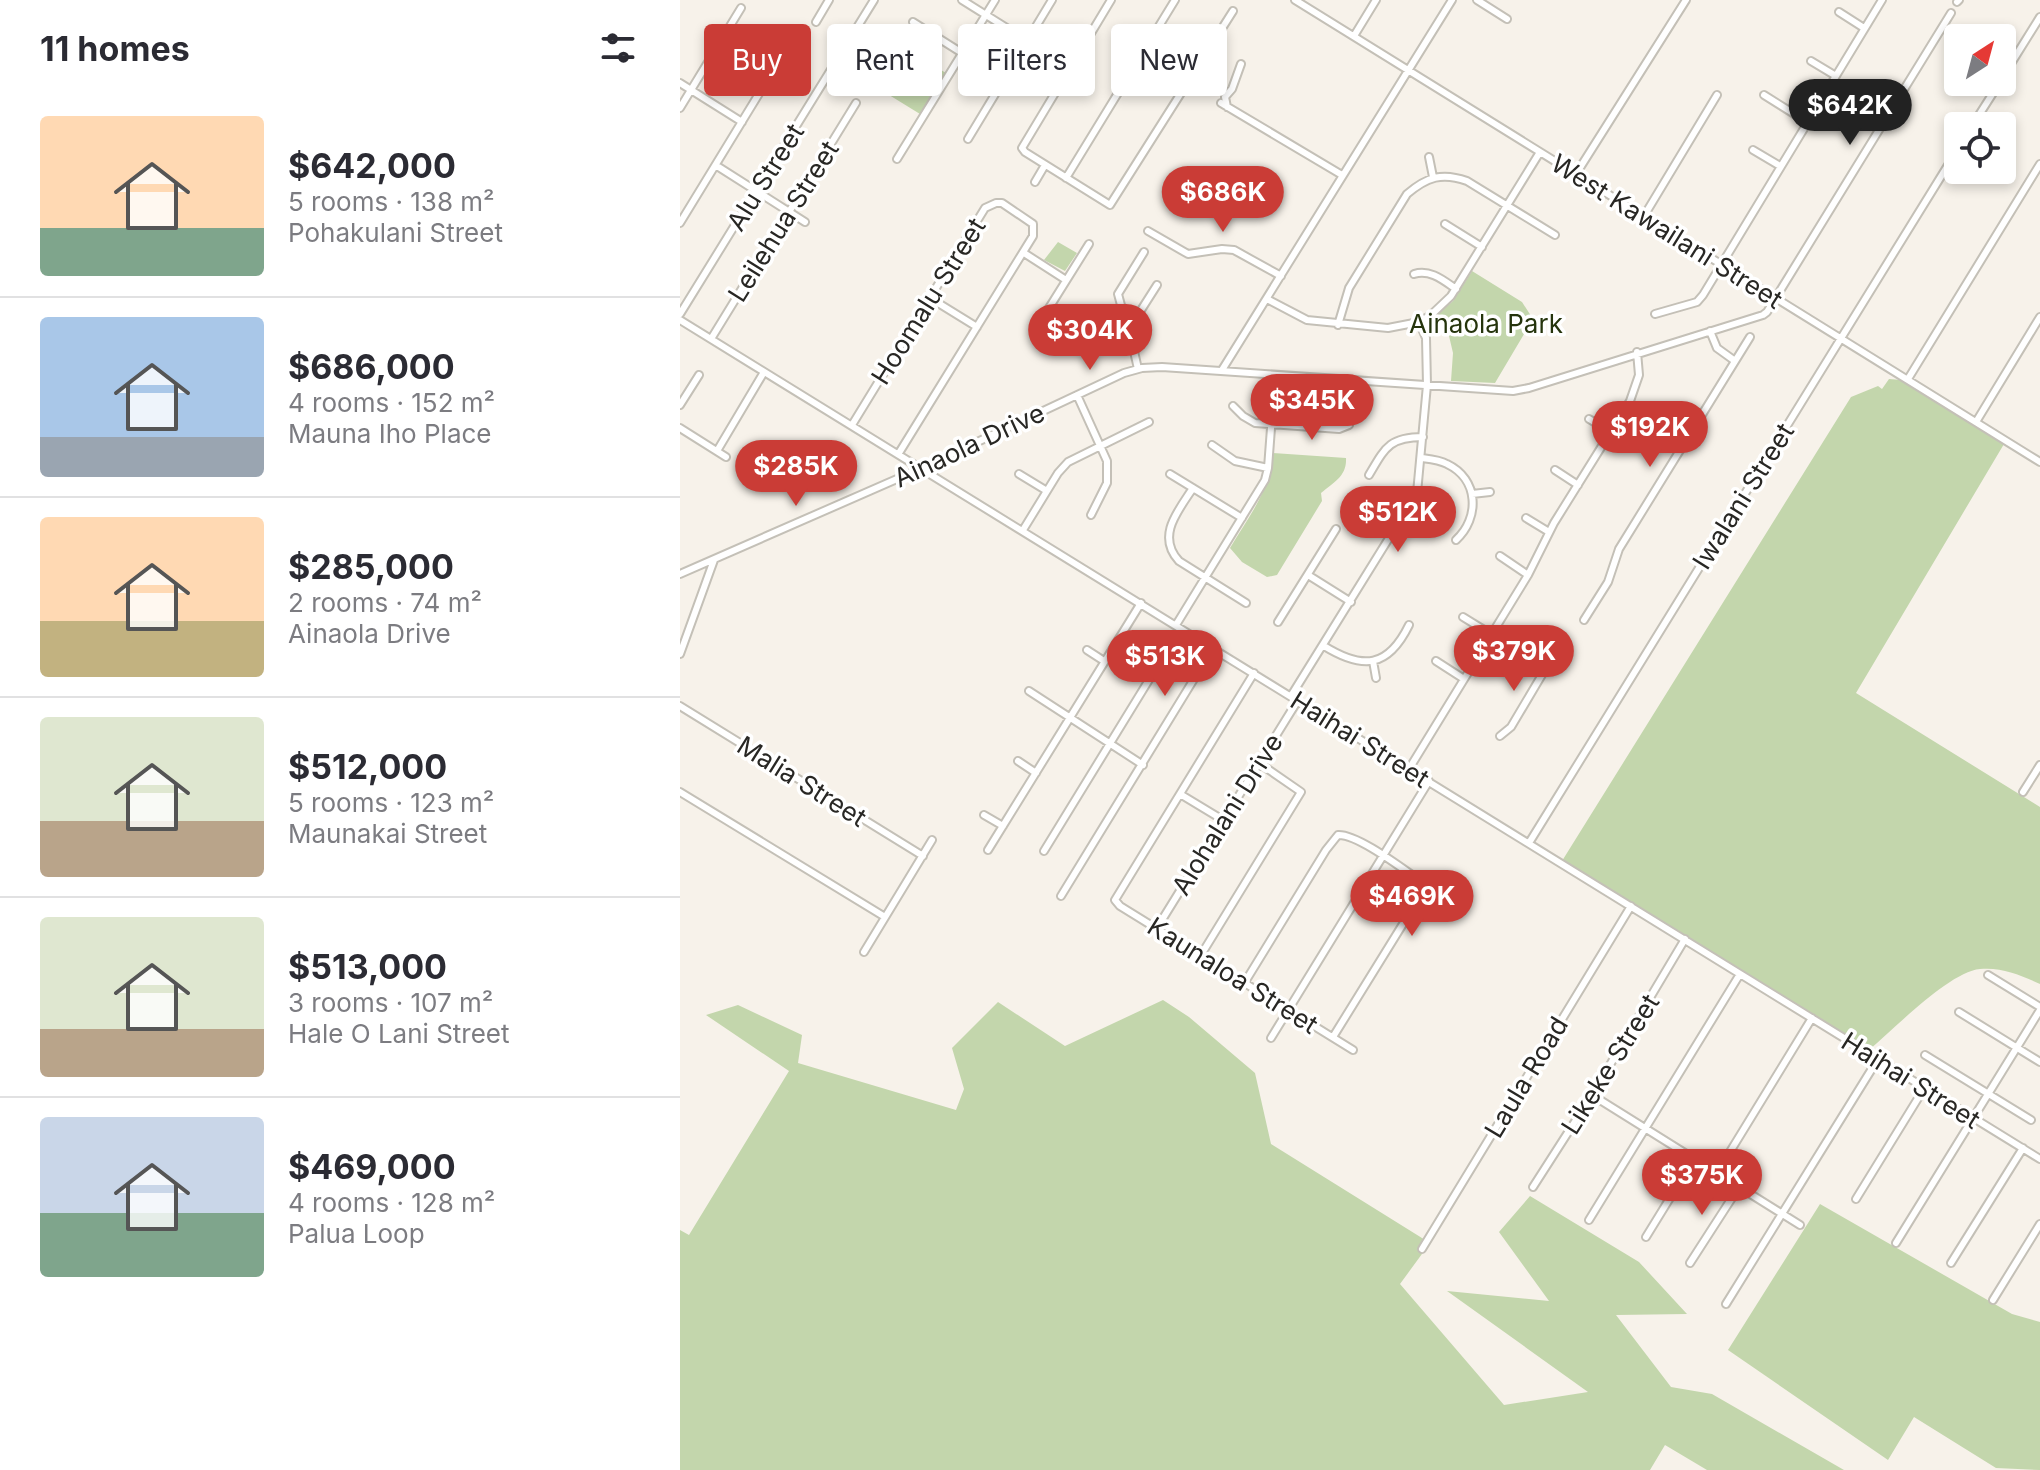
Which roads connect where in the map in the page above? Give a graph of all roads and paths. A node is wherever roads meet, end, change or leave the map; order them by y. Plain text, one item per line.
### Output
1 (829, 0) edge
2 (874, 0) edge
3 (962, 0) edge
4 (995, 0) edge
5 (1052, 0) edge
6 (1111, 0) edge
7 (1175, 0) edge
8 (1295, 0) edge
9 (1376, 0) edge
10 (1452, 0) edge
11 (1477, 0) edge
12 (1686, 0) edge
13 (1882, 0) edge
14 (741, 8) dead end
15 (1233, 11) dead end
16 (1839, 12) dead end
17 (1951, 13) dead end
18 (986, 15) junction
19 (2040, 17) edge
20 (1507, 19) dead end
21 (816, 22) dead end
22 (913, 22) dead end
23 (980, 24) edge
24 (1000, 24) edge
25 (1037, 24) edge
26 (1160, 24) edge
27 (1225, 24) edge
28 (1095, 26) edge
29 (1864, 28) junction
30 (1354, 36) junction
31 (958, 50) edge
32 (2016, 56) edge
33 (958, 60) edge
34 (1811, 61) dead end
35 (1241, 64) dead end
36 (1408, 71) junction
37 (1836, 76) junction
38 (680, 83) edge
39 (691, 90) junction
40 (1717, 95) dead end
41 (1764, 95) dead end
42 (758, 96) edge
43 (994, 96) edge
44 (1051, 96) edge
45 (1116, 96) edge
46 (1180, 96) edge
47 (856, 103) dead end
48 (680, 108) edge
49 (742, 122) junction
50 (1807, 122) junction
51 (968, 139) dead end
52 (1753, 150) dead end
53 (1540, 152) junction
54 (1429, 157) dead end
55 (897, 159) dead end
56 (2040, 164) edge
57 (1045, 165) junction
58 (717, 166) junction
59 (1780, 166) junction
60 (1944, 172) edge
61 (1576, 174) junction
62 (1342, 175) junction
63 (1433, 177) junction
64 (1066, 178) junction
65 (1035, 182) dead end
66 (757, 191) junction
67 (1507, 206) junction
68 (790, 212) junction
69 (1644, 216) junction
70 (805, 222) dead end
71 (680, 223) edge
72 (1445, 224) dead end
73 (1148, 231) dead end
74 (1555, 235) dead end
75 (1089, 244) dead end
76 (1482, 247) junction
77 (1144, 252) dead end
78 (1024, 253) junction
79 (1720, 263) junction
80 (1414, 274) dead end
81 (1281, 276) junction
82 (1066, 280) junction
83 (1157, 285) dead end
84 (1456, 289) junction
85 (1774, 297) junction
86 (930, 298) junction
87 (1267, 299) junction
88 (680, 314) edge
89 (1655, 314) dead end
90 (1044, 316) dead end
91 (2040, 317) edge
92 (680, 320) edge
93 (1419, 322) junction
94 (1338, 325) junction
95 (977, 327) junction
96 (1710, 331) junction
97 (1129, 333) junction
98 (1750, 337) dead end
99 (1841, 338) junction
100 (711, 339) junction
101 (1637, 352) junction
102 (1735, 361) junction
103 (1138, 369) junction
104 (1222, 370) junction
105 (764, 372) junction
106 (699, 375) dead end
107 (1275, 375) junction
108 (1908, 379) junction
109 (1427, 385) junction
110 (1077, 395) junction
111 (680, 405) edge
112 (1233, 406) dead end
113 (1589, 419) dead end
114 (1149, 422) dead end
115 (1976, 422) junction
116 (852, 425) junction
117 (1270, 425) junction
118 (1349, 425) dead end
119 (680, 428) edge
120 (1611, 432) junction
121 (1423, 437) junction
122 (1100, 445) junction
123 (1212, 445) dead end
124 (717, 451) junction
125 (899, 453) junction
126 (726, 457) dead end
127 (1422, 458) junction
128 (937, 461) junction
129 (2040, 462) edge
130 (922, 468) junction
131 (1268, 468) junction
132 (1555, 470) dead end
133 (1019, 474) dead end
134 (1170, 474) dead end
135 (1369, 475) dead end
136 (936, 476) junction
137 (1578, 485) junction
138 (1193, 488) junction
139 (1047, 491) junction
140 (1490, 492) dead end
141 (1472, 494) junction
142 (1091, 515) dead end
143 (1242, 518) junction
144 (1526, 518) dead end
145 (1336, 529) dead end
146 (1023, 530) junction
147 (1549, 532) junction
148 (1456, 540) dead end
149 (1500, 556) dead end
150 (714, 560) junction
151 (680, 574) edge
152 (1308, 575) junction
153 (1528, 575) junction
154 (1205, 578) junction
155 (1351, 602) junction
156 (1141, 603) junction
157 (1246, 603) dead end
158 (1463, 617) dead end
159 (1584, 620) dead end
160 (1278, 622) dead end
161 (1176, 625) junction
162 (1409, 625) dead end
163 (1492, 634) junction
164 (1324, 646) junction
165 (1213, 648) junction
166 (1087, 650) dead end
167 (680, 654) edge
168 (1163, 657) dead end
169 (1104, 661) junction
170 (1373, 661) junction
171 (1436, 661) dead end
172 (1254, 673) junction
173 (1376, 678) dead end
174 (1464, 679) junction
175 (1029, 691) dead end
176 (1294, 698) junction
177 (680, 706) edge
178 (1070, 717) junction
179 (1500, 736) dead end
180 (1111, 743) junction
181 (1018, 761) dead end
182 (1259, 763) junction
183 (1143, 765) junction
184 (2040, 765) edge
185 (1409, 769) junction
186 (1036, 773) junction
187 (1429, 781) junction
188 (680, 792) edge
189 (2023, 792) dead end
190 (1180, 794) junction
191 (984, 815) dead end
192 (1223, 820) junction
193 (1003, 826) junction
194 (932, 840) dead end
195 (1529, 843) junction
196 (988, 850) dead end
197 (1044, 851) dead end
198 (923, 856) junction
199 (1383, 857) junction
200 (1061, 896) dead end
201 (1631, 906) junction
202 (885, 917) junction
203 (1157, 928) junction
204 (1685, 939) junction
205 (864, 952) dead end
206 (1201, 955) junction
207 (1740, 974) junction
208 (1988, 975) dead end
209 (1245, 982) junction
210 (1289, 1009) junction
211 (2040, 1009) edge
212 (1959, 1012) dead end
213 (1812, 1018) junction
214 (1333, 1037) junction
215 (1271, 1038) dead end
216 (2017, 1047) junction
217 (1353, 1050) dead end
218 (1925, 1055) dead end
219 (1878, 1059) junction
220 (2040, 1062) edge
221 (1925, 1087) junction
222 (1988, 1094) junction
223 (1592, 1095) junction
224 (1973, 1118) junction
225 (2031, 1120) dead end
226 (1646, 1129) junction
227 (2023, 1148) junction
228 (1694, 1159) junction
229 (2040, 1159) edge
230 (1717, 1173) junction
231 (1533, 1187) dead end
232 (1739, 1187) junction
233 (1856, 1199) dead end
234 (1783, 1214) junction
235 (1589, 1220) dead end
236 (2040, 1224) edge
237 (1800, 1225) dead end
238 (1646, 1237) dead end
239 (1896, 1243) dead end
240 (1422, 1249) dead end
241 (1690, 1263) dead end
242 (1951, 1263) dead end
243 (1993, 1300) dead end
244 (1726, 1304) dead end

1 - 21 street
2 - 66 street, Alu Street
3 - 18 street
4 - 18 street
5 - 25 street
6 - 28 street
7 - 26 street
8 - 30 street, West Kawailani Street
9 - 30 street
10 - 36 street
11 - 20 street
12 - 61 street
13 - 29 street
14 - 39 street
15 - 27 street
16 - 29 street
17 - 85 street, Ainaola Drive
18 - 23 street
18 - 24 street
19 - 32 street
22 - 31 street
29 - 37 street
30 - 36 street, West Kawailani Street
33 - 55 street
34 - 37 street
35 - 62 street
36 - 53 street, West Kawailani Street
36 - 62 street
37 - 50 street
38 - 39 street
39 - 48 street
39 - 49 street
40 - 69 street
41 - 50 street
42 - 49 street
43 - 51 street
44 - 57 street
45 - 64 street
46 - 64 street
47 - 68 street, Leilehua Street
49 - 58 street
50 - 59 street
52 - 59 street
53 - 61 street, West Kawailani Street
53 - 67 street
54 - 63 street
56 - 108 street
57 - 64 street
57 - 65 street
58 - 66 street
58 - 71 street
59 - 79 street
60 - 99 street, Iwalani Street
61 - 69 street, West Kawailani Street
62 - 81 street
63 - 67 street
63 - 94 street
66 - 68 street
66 - 88 street, Alu Street
67 - 74 street
67 - 76 street
68 - 70 street
68 - 100 street, Leilehua Street
69 - 79 street, West Kawailani Street
72 - 76 street
73 - 81 street
75 - 82 street
76 - 84 street
77 - 97 street
78 - 82 street
78 - 86 street, Hoomalu Street
78 - 95 street, Hoomalu Street
79 - 85 street, West Kawailani Street
79 - 89 street
80 - 84 street
81 - 87 street
82 - 90 street
83 - 97 street
84 - 93 street
85 - 96 street, Ainaola Drive
85 - 99 street, West Kawailani Street
86 - 95 street
86 - 116 street, Hoomalu Street
87 - 94 street
87 - 104 street
91 - 115 street
92 - 100 street, Haihai Street
93 - 94 street
93 - 109 street, Alohalani Drive
95 - 125 street, Hoomalu Street
96 - 101 street, Ainaola Drive
96 - 102 street
97 - 103 street
98 - 102 street
99 - 108 street, West Kawailani Street
99 - 195 street, Iwalani Street
100 - 105 street, Haihai Street
101 - 109 street, Ainaola Drive
101 - 120 street
102 - 159 street
103 - 104 street, Ainaola Drive
103 - 110 street, Ainaola Drive
104 - 107 street, Ainaola Drive
105 - 116 street, Haihai Street
105 - 124 street
106 - 111 street
107 - 109 street, Ainaola Drive
107 - 117 street
108 - 115 street, West Kawailani Street
109 - 121 street, Alohalani Drive
110 - 122 street
110 - 128 street, Ainaola Drive
112 - 117 street
113 - 120 street
114 - 122 street
115 - 129 street, West Kawailani Street
116 - 125 street, Haihai Street
117 - 118 street
117 - 131 street
119 - 124 street
120 - 137 street
121 - 127 street, Alohalani Drive
121 - 135 street
122 - 139 street
122 - 142 street
123 - 131 street
124 - 126 street
125 - 130 street, Haihai Street
127 - 141 street
127 - 155 street, Alohalani Drive
128 - 130 street, Ainaola Drive
128 - 136 street
130 - 136 street, Haihai Street
130 - 150 street, Ainaola Drive
131 - 143 street
132 - 137 street
133 - 139 street
134 - 138 street
136 - 146 street, Haihai Street
137 - 147 street
138 - 143 street
138 - 154 street
139 - 146 street
140 - 141 street
141 - 148 street
143 - 154 street
144 - 147 street
145 - 152 street
146 - 156 street, Haihai Street
147 - 153 street
149 - 153 street
150 - 151 street, Ainaola Drive
150 - 167 street
152 - 155 street
152 - 160 street
153 - 163 street
154 - 157 street
154 - 161 street
155 - 164 street, Alohalani Drive
156 - 161 street, Haihai Street
156 - 169 street
158 - 163 street
161 - 165 street, Haihai Street
162 - 170 street
163 - 174 street
163 - 179 street
164 - 170 street
164 - 176 street, Alohalani Drive
165 - 172 street, Haihai Street
165 - 183 street
166 - 169 street
168 - 180 street
169 - 178 street
170 - 173 street
171 - 174 street
172 - 176 street, Haihai Street
172 - 190 street
174 - 185 street
175 - 178 street
176 - 182 street, Alohalani Drive
176 - 185 street, Haihai Street
177 - 198 street, Malia Street
178 - 180 street
178 - 186 street
180 - 183 street
180 - 197 street
181 - 186 street
182 - 192 street, Alohalani Drive
182 - 206 street
183 - 200 street
184 - 189 street
185 - 187 street, Haihai Street
186 - 193 street
187 - 195 street, Haihai Street
187 - 199 street
188 - 202 street
190 - 192 street
190 - 203 street, Kaunaloa Street
191 - 193 street
192 - 203 street, Alohalani Drive
193 - 196 street
194 - 198 street
195 - 201 street, Haihai Street
198 - 202 street
199 - 209 street
199 - 210 street
199 - 214 street
201 - 204 street, Haihai Street
201 - 240 street, Laula Road
202 - 205 street
203 - 206 street, Kaunaloa Street
204 - 207 street, Haihai Street
204 - 223 street, Likeke Street
206 - 209 street, Kaunaloa Street
207 - 213 street, Haihai Street
207 - 226 street
208 - 211 street
209 - 210 street, Kaunaloa Street
210 - 214 street, Kaunaloa Street
210 - 215 street
211 - 216 street
212 - 216 street
213 - 219 street, Haihai Street
213 - 230 street
214 - 217 street, Kaunaloa Street
216 - 220 street
216 - 222 street
218 - 222 street
219 - 221 street, Haihai Street
219 - 234 street
221 - 224 street, Haihai Street
221 - 233 street
222 - 224 street
222 - 225 street
223 - 226 street
223 - 231 street, Likeke Street
224 - 227 street, Haihai Street
224 - 239 street
226 - 228 street
226 - 235 street
227 - 229 street, Haihai Street
227 - 242 street
228 - 230 street
228 - 238 street
230 - 232 street
232 - 234 street
232 - 241 street
234 - 237 street
234 - 244 street
236 - 243 street

